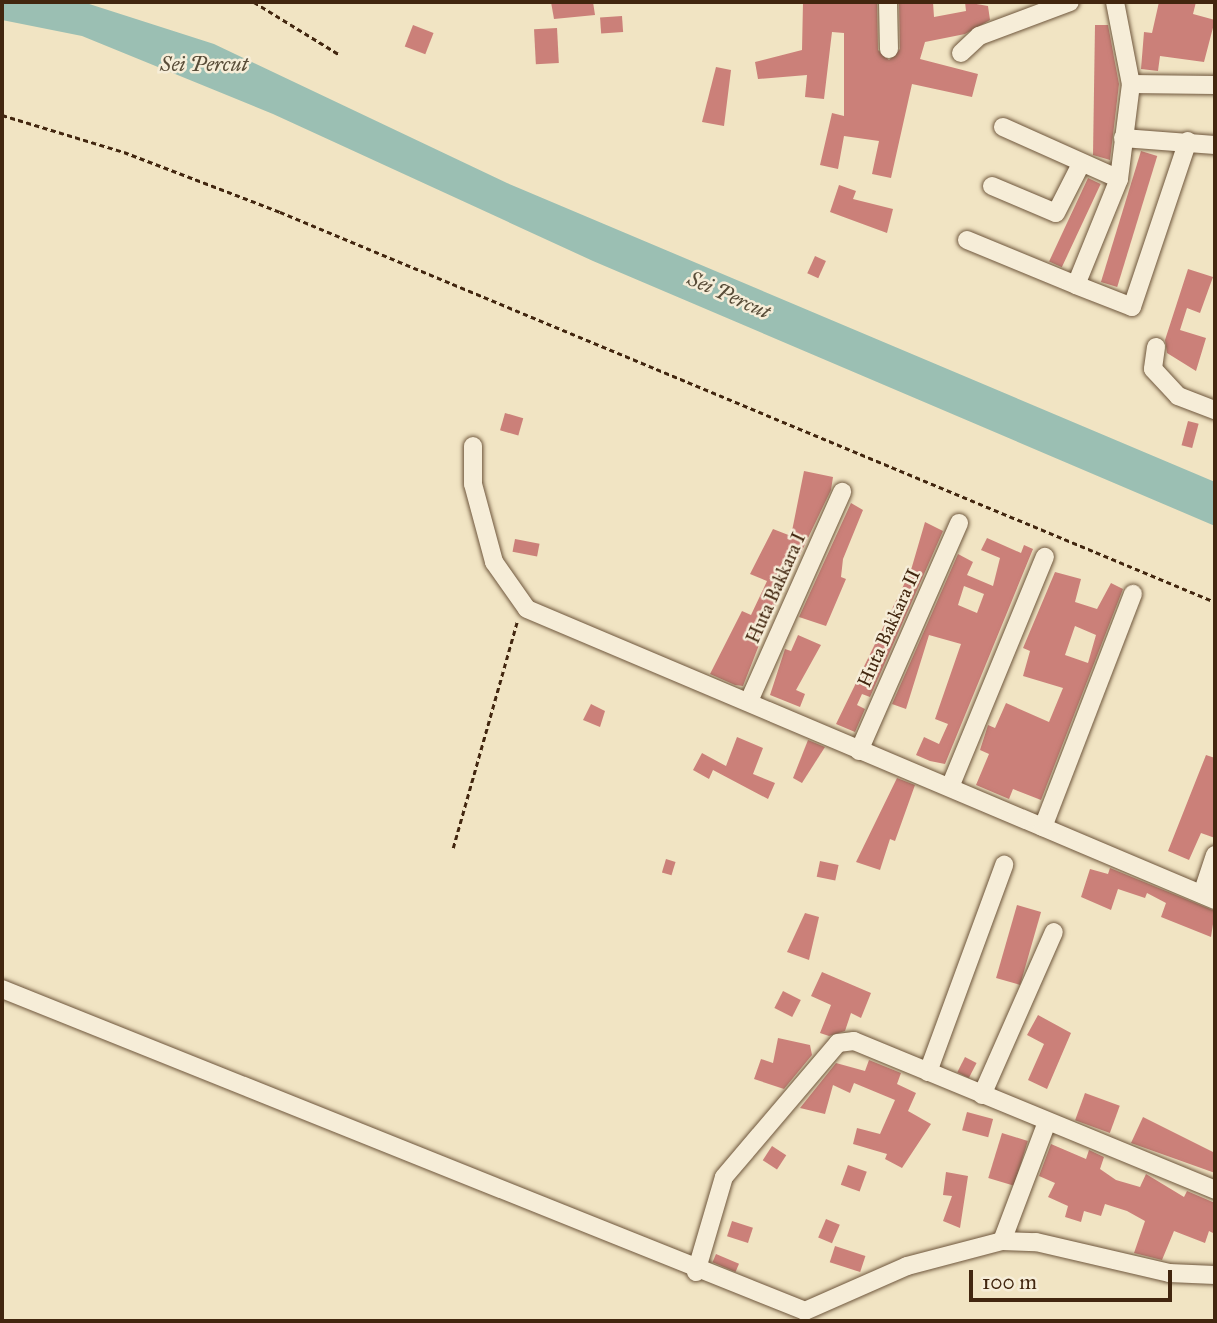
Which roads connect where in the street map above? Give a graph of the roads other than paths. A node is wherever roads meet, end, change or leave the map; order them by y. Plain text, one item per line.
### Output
1 (888, 2) edge
2 (1070, 2) edge
3 (1115, 2) edge
4 (1039, 7) edge
5 (889, 50) dead end
6 (961, 53) dead end
7 (1131, 84) junction
8 (1215, 85) edge
9 (1003, 127) dead end
10 (1123, 138) junction
11 (1188, 141) junction
12 (1215, 145) edge
13 (1081, 164) junction
14 (1119, 179) junction
15 (992, 186) dead end
16 (967, 240) dead end
17 (1076, 285) junction
18 (1156, 347) dead end
19 (1215, 410) edge
20 (473, 446) dead end
21 (842, 492) dead end
22 (959, 523) dead end
23 (1045, 557) dead end
24 (1133, 594) dead end
25 (749, 701) junction
26 (859, 751) junction
27 (950, 787) junction
28 (1043, 827) junction
29 (1215, 855) edge
30 (1004, 865) dead end
31 (1208, 897) edge
32 (1054, 932) dead end
33 (2, 989) edge
34 (928, 1072) junction
35 (982, 1095) junction
36 (1047, 1122) junction
37 (1215, 1190) edge
38 (1002, 1241) junction
39 (696, 1272) junction
40 (1215, 1275) edge

1 - 5 street
2 - 4 street
3 - 7 street
4 - 6 street
7 - 8 street
7 - 10 street
9 - 13 street
10 - 11 street
10 - 14 street
11 - 12 street
11 - 17 street
13 - 14 street
13 - 15 street
14 - 17 street
16 - 17 street
18 - 19 street
20 - 25 street
21 - 25 street, Huta Bakkara I
22 - 26 street, Huta Bakkara II
23 - 27 street
24 - 28 street
25 - 26 street
26 - 27 street
27 - 28 street
28 - 31 street
29 - 31 street
30 - 34 street
32 - 35 street
33 - 39 street
34 - 35 street
34 - 39 street
35 - 36 street
36 - 37 street
36 - 38 street
38 - 39 street
38 - 40 street

